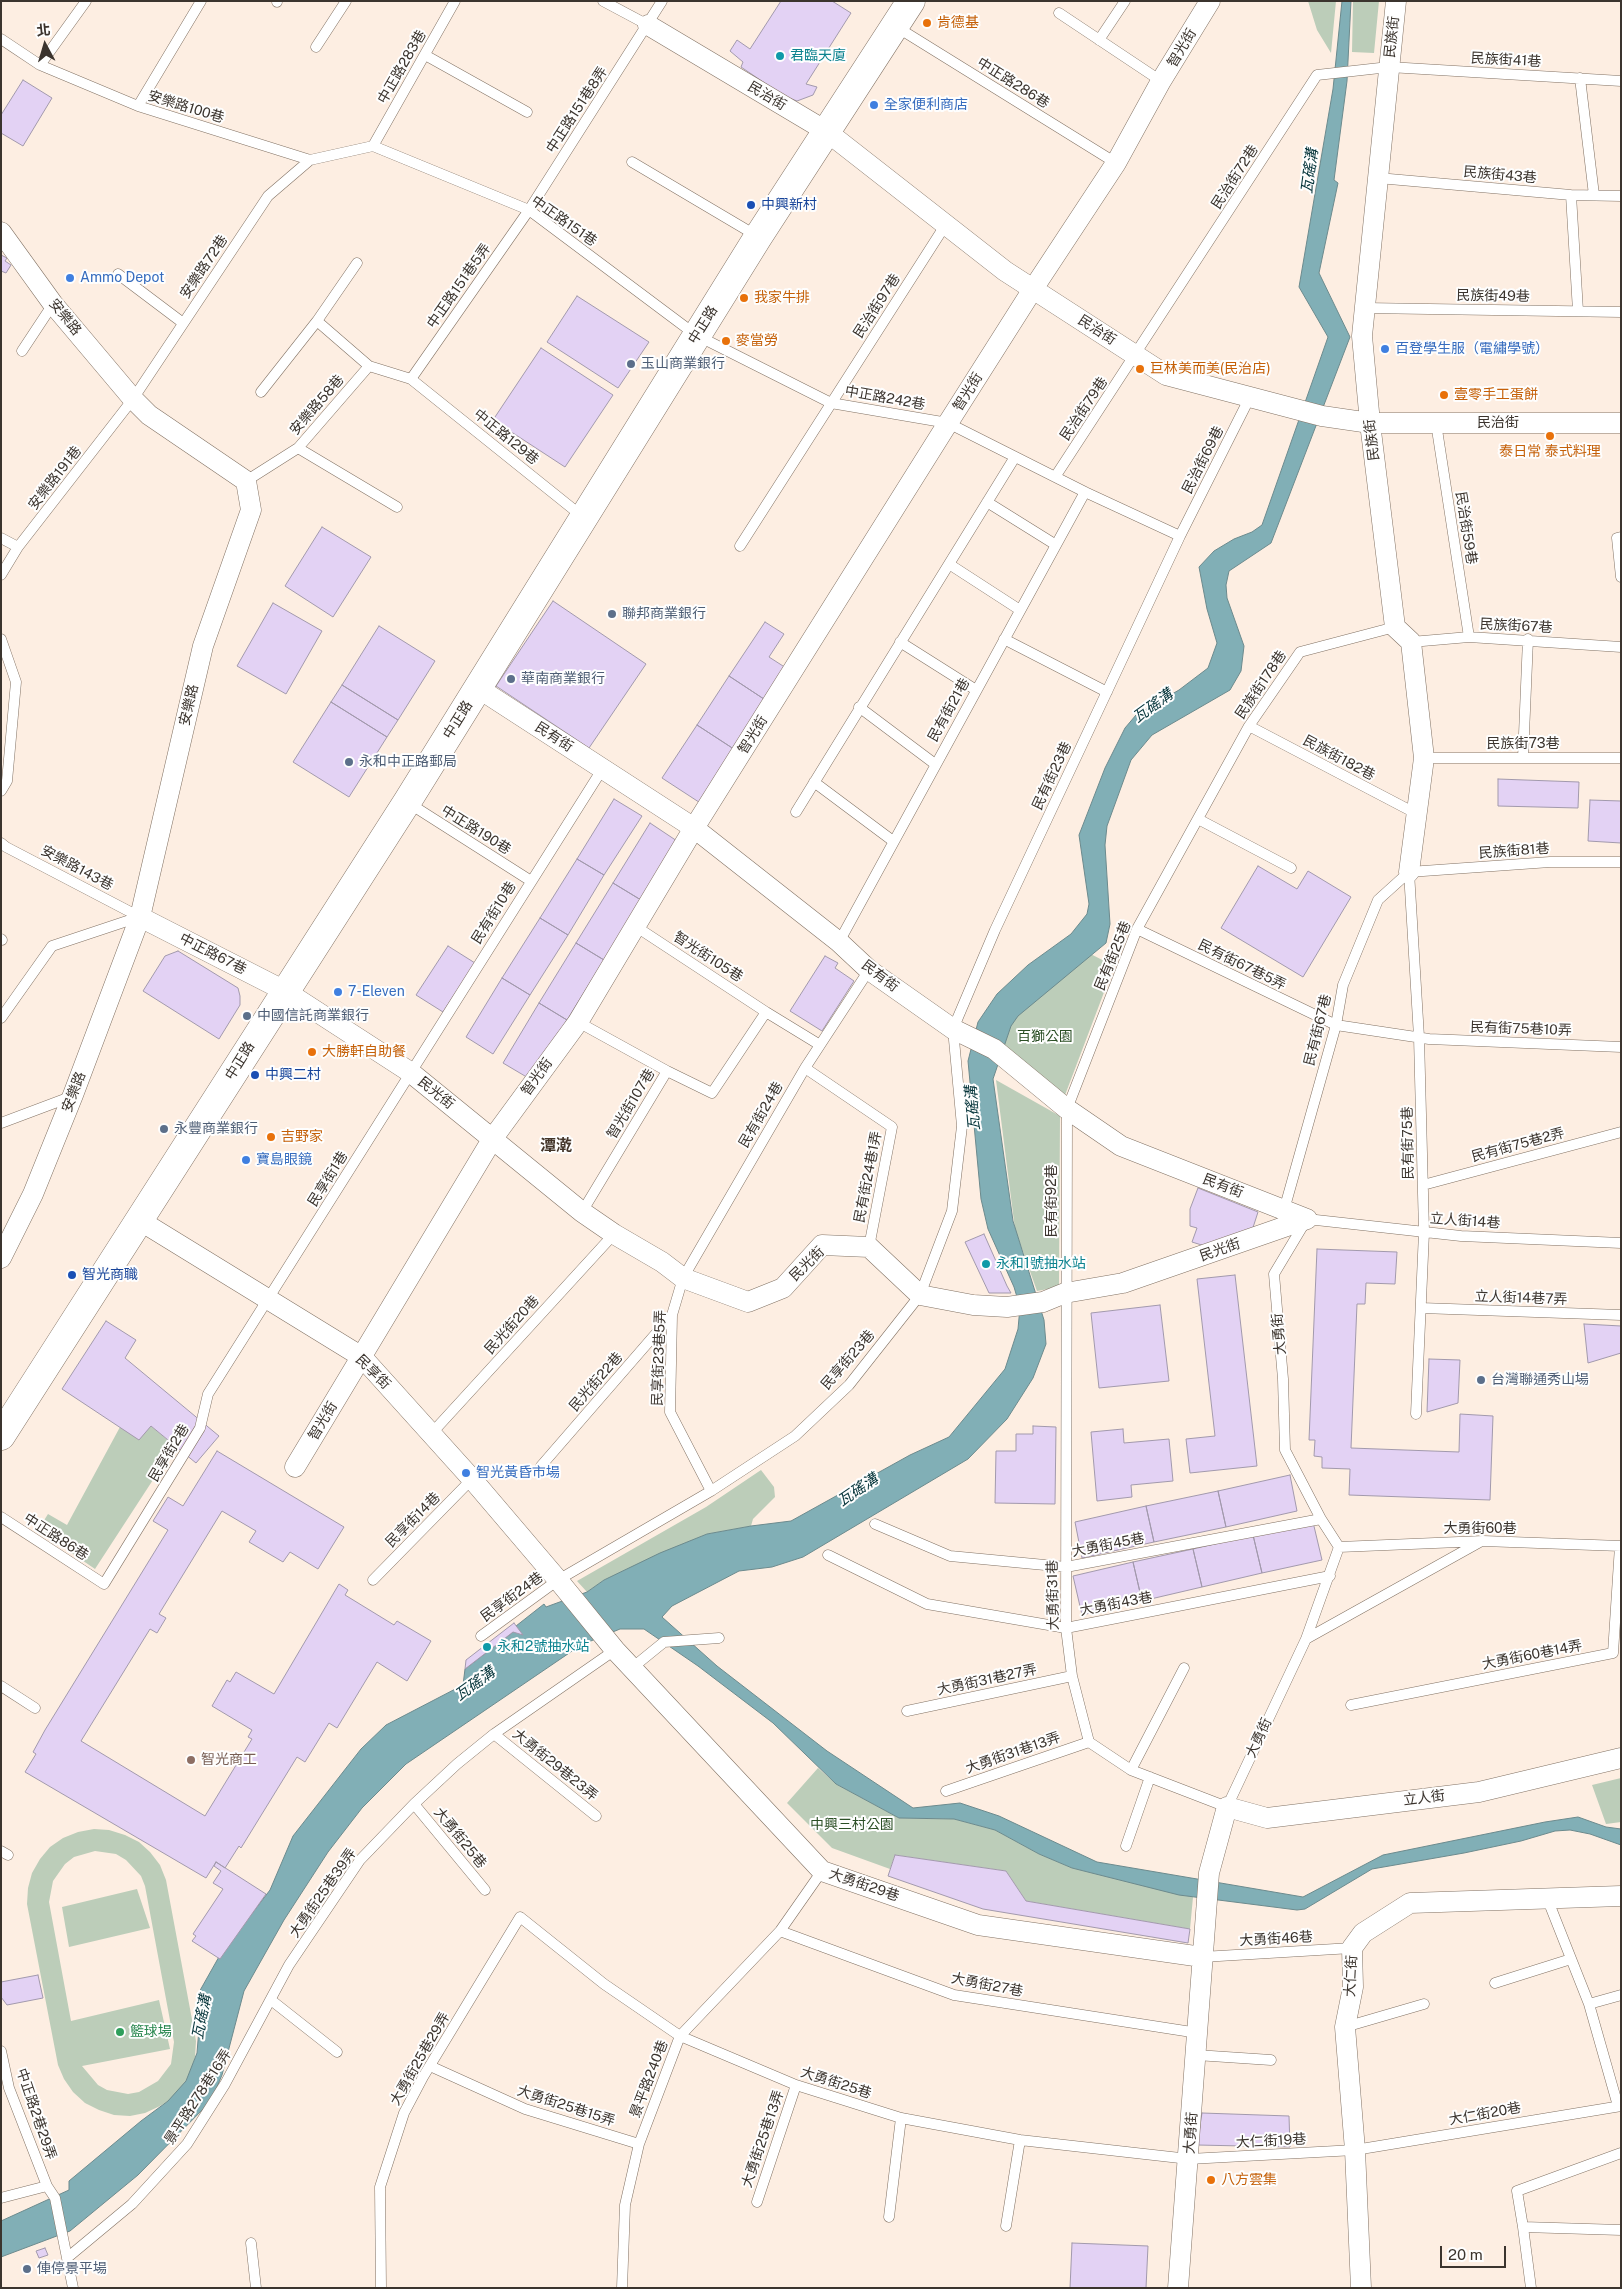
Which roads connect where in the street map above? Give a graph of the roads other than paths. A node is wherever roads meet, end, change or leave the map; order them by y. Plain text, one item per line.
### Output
1 (86, 1) edge
2 (201, 1) edge
3 (346, 1) edge
4 (455, 1) edge
5 (603, 1) edge
6 (662, 1) edge
7 (911, 1) edge
8 (1125, 1) edge
9 (1210, 1) edge
10 (1396, 1) edge
11 (1059, 13) dead end
12 (648, 25) junction
13 (894, 25) junction
14 (1, 39) edge
15 (1099, 40) junction
16 (316, 47) dead end
17 (425, 55) junction
18 (40, 65) junction
19 (1389, 67) junction
20 (1580, 78) junction
21 (1161, 81) junction
22 (1621, 81) edge
23 (138, 106) junction
24 (526, 112) dead end
25 (826, 131) junction
26 (373, 146) junction
27 (310, 160) junction
28 (632, 162) dead end
29 (1116, 164) junction
30 (1378, 178) junction
31 (1571, 195) junction
32 (1594, 195) junction
33 (1621, 196) edge
34 (529, 210) junction
35 (946, 224) junction
36 (1, 232) edge
37 (758, 237) junction
38 (357, 263) dead end
39 (118, 274) dead end
40 (1033, 289) junction
41 (53, 304) junction
42 (1365, 308) junction
43 (1578, 310) junction
44 (1621, 312) edge
45 (317, 321) junction
46 (183, 323) junction
47 (696, 336) junction
48 (22, 351) dead end
49 (1136, 356) junction
50 (369, 366) junction
51 (411, 379) junction
52 (261, 392) dead end
53 (1250, 397) junction
54 (133, 399) junction
55 (831, 403) junction
56 (1370, 422) junction
57 (948, 423) junction
58 (1436, 423) junction
59 (1621, 423) edge
60 (298, 448) junction
61 (1015, 457) junction
62 (1055, 477) junction
63 (246, 481) junction
64 (1085, 492) junction
65 (987, 502) junction
66 (397, 507) dead end
67 (583, 518) junction
68 (1180, 536) junction
69 (1621, 537) edge
70 (1, 538) edge
71 (1056, 545) junction
72 (740, 546) dead end
73 (18, 547) junction
74 (949, 564) junction
75 (1, 575) edge
76 (1621, 578) edge
77 (1020, 610) junction
78 (1395, 627) junction
79 (1469, 637) junction
80 (1004, 639) junction
81 (1528, 639) junction
82 (1, 640) edge
83 (900, 642) junction
84 (1411, 642) junction
85 (1621, 647) edge
86 (478, 688) junction
87 (976, 690) junction
88 (1107, 692) junction
89 (859, 707) junction
90 (1249, 726) junction
91 (1424, 758) junction
92 (1523, 758) junction
93 (1621, 758) edge
94 (935, 764) junction
95 (603, 768) junction
96 (814, 782) junction
97 (1, 792) edge
98 (407, 802) junction
99 (796, 812) dead end
100 (1417, 814) junction
101 (1198, 819) junction
102 (694, 828) junction
103 (893, 841) junction
104 (1, 843) edge
105 (1621, 862) edge
106 (1291, 868) dead end
107 (1409, 872) junction
108 (531, 881) junction
109 (140, 917) junction
110 (634, 926) junction
111 (1137, 929) junction
112 (838, 942) junction
113 (868, 970) junction
114 (285, 990) junction
115 (766, 1012) junction
116 (1, 1018) edge
117 (578, 1022) junction
118 (1336, 1025) junction
119 (953, 1029) junction
120 (1419, 1037) junction
121 (820, 1045) junction
122 (1621, 1047) edge
123 (805, 1068) junction
124 (667, 1071) junction
125 (410, 1072) junction
126 (73, 1096) junction
127 (1066, 1110) junction
128 (1, 1123) edge
129 (1621, 1132) edge
130 (493, 1138) junction
131 (1423, 1185) junction
132 (1284, 1210) junction
133 (582, 1212) junction
134 (1307, 1219) junction
135 (139, 1220) junction
136 (1424, 1232) junction
137 (614, 1234) junction
138 (1621, 1243) edge
139 (869, 1247) junction
140 (1, 1258) edge
141 (683, 1278) junction
142 (1066, 1293) junction
143 (920, 1295) junction
144 (269, 1300) junction
145 (1421, 1308) junction
146 (672, 1315) junction
147 (1621, 1315) edge
148 (362, 1358) junction
149 (1416, 1414) dead end
150 (431, 1434) junction
151 (1, 1436) edge
152 (541, 1466) dead end
153 (295, 1467) dead end
154 (472, 1479) junction
155 (711, 1491) junction
156 (1, 1517) edge
157 (1321, 1519) junction
158 (875, 1524) dead end
159 (1482, 1541) junction
160 (1620, 1546) edge
161 (1339, 1548) junction
162 (828, 1556) dead end
163 (1066, 1566) junction
164 (1330, 1576) junction
165 (96, 1580) joint
166 (373, 1580) dead end
167 (558, 1580) junction
168 (1066, 1628) junction
169 (481, 1636) dead end
170 (719, 1638) dead end
171 (1306, 1638) junction
172 (615, 1650) junction
173 (632, 1668) junction
174 (1184, 1668) dead end
175 (1072, 1676) junction
176 (1, 1686) edge
177 (1351, 1705) dead end
178 (35, 1708) dead end
179 (907, 1711) dead end
180 (494, 1734) junction
181 (1089, 1742) junction
182 (1621, 1758) edge
183 (1131, 1770) junction
184 (1150, 1777) junction
185 (946, 1791) dead end
186 (414, 1804) junction
187 (1227, 1807) junction
188 (596, 1816) dead end
189 (1126, 1846) dead end
190 (822, 1871) junction
191 (485, 1890) dead end
192 (1621, 1896) edge
193 (1547, 1898) junction
194 (520, 1917) joint
195 (780, 1931) junction
196 (1352, 1948) junction
197 (1202, 1957) junction
198 (1571, 1959) junction
199 (1495, 1982) dead end
200 (1621, 1995) edge
201 (271, 2000) junction
202 (1424, 2004) dead end
203 (1589, 2004) junction
204 (1345, 2026) junction
205 (1198, 2033) junction
206 (680, 2036) junction
207 (1, 2051) edge
208 (337, 2052) dead end
209 (1196, 2054) junction
210 (1271, 2060) dead end
211 (430, 2066) junction
212 (796, 2085) junction
213 (5, 2088) edge
214 (1619, 2106) edge
215 (901, 2118) junction
216 (1020, 2140) junction
217 (639, 2144) junction
218 (1355, 2150) junction
219 (1621, 2153) edge
220 (1189, 2159) junction
221 (47, 2186) junction
222 (1, 2198) edge
223 (757, 2202) dead end
224 (889, 2217) dead end
225 (1006, 2226) dead end
226 (1523, 2226) junction
227 (1621, 2230) edge
228 (251, 2243) dead end
229 (67, 2258) junction
230 (72, 2288) edge
231 (256, 2288) edge
232 (381, 2288) edge
233 (622, 2288) edge
234 (1178, 2288) edge
235 (1361, 2288) edge
236 (1531, 2288) edge

1 - 18 lane
2 - 23 lane
3 - 16 lane
4 - 17 lane, 中正路283巷
5 - 12 lane
6 - 12 lane, 中正路151巷8弄
7 - 13 street, 中正路
8 - 15 lane
9 - 21 street, 智光街
10 - 19 street, 民族街
11 - 15 lane
12 - 25 street, 民治街
12 - 34 lane, 中正路151巷8弄
13 - 25 street, 中正路
13 - 29 lane, 中正路286巷
14 - 18 lane, 安樂路100巷
15 - 21 lane
17 - 24 lane
17 - 26 lane, 中正路283巷
18 - 23 lane, 安樂路100巷
19 - 20 lane, 民族街41巷
19 - 30 street, 民族街
19 - 49 lane, 民治街72巷
20 - 22 lane, 民族街41巷
20 - 32 lane
21 - 29 street, 智光街
23 - 27 lane, 安樂路100巷
25 - 35 street, 民治街
25 - 37 street, 中正路
26 - 27 lane, 安樂路100巷
26 - 34 lane, 中正路151巷
27 - 46 lane, 安樂路72巷
28 - 37 lane
29 - 40 street, 智光街
30 - 31 lane, 民族街43巷
30 - 42 street, 民族街
31 - 32 lane, 民族街43巷
31 - 43 lane
32 - 33 lane, 民族街43巷
34 - 47 lane, 中正路151巷
34 - 51 lane, 中正路151巷5弄
35 - 40 street, 民治街
35 - 55 lane, 民治街97巷
36 - 41 street, 安樂路
37 - 47 street, 中正路
38 - 45 lane
39 - 46 lane
40 - 49 street, 民治街
40 - 57 street, 智光街
41 - 48 lane
41 - 54 street, 安樂路
42 - 43 lane, 民族街49巷
42 - 56 street, 民族街
43 - 44 lane, 民族街49巷
45 - 50 lane
45 - 52 lane
46 - 54 lane, 安樂路72巷
47 - 55 lane, 中正路242巷
47 - 67 street, 中正路
49 - 53 street, 民治街
49 - 62 lane, 民治街79巷
50 - 51 lane
50 - 60 lane, 安樂路58巷
51 - 67 lane, 中正路129巷
53 - 56 street, 民治街
53 - 68 lane, 民治街69巷
54 - 63 street, 安樂路
54 - 73 lane, 安樂路191巷
55 - 57 lane, 中正路242巷
55 - 72 lane, 民治街97巷
56 - 58 street, 民治街
56 - 78 street, 民族街
57 - 61 lane, 中正路242巷
57 - 102 street, 智光街
58 - 59 street, 民治街
58 - 79 lane, 民治街59巷
60 - 63 lane, 安樂路58巷
60 - 66 lane
61 - 62 lane, 中正路242巷
61 - 65 lane
62 - 64 lane, 中正路242巷
63 - 109 street, 安樂路
64 - 68 lane, 中正路242巷
64 - 71 lane, 民有街21巷
65 - 71 lane
65 - 74 lane
67 - 86 street, 中正路
68 - 88 lane, 民有街23巷
69 - 76 lane
70 - 73 lane
71 - 77 lane, 民有街21巷
73 - 75 lane, 安樂路191巷
74 - 77 lane
74 - 83 lane
77 - 80 lane, 民有街21巷
78 - 84 street
78 - 90 lane, 民族街178巷
79 - 81 lane, 民族街67巷
79 - 84 lane, 民族街67巷
80 - 87 lane, 民有街21巷
80 - 88 lane
81 - 85 lane, 民族街67巷
81 - 92 lane
82 - 97 lane
83 - 87 lane
83 - 89 lane
84 - 91 street
86 - 95 street, 民有街
86 - 98 street, 中正路
87 - 94 lane, 民有街21巷
88 - 119 lane, 民有街23巷
89 - 94 lane
89 - 96 lane
90 - 100 lane, 民族街182巷
90 - 101 lane, 民族街178巷
91 - 92 lane, 民族街73巷
91 - 100 street
92 - 93 lane, 民族街73巷
94 - 103 lane, 民有街21巷
95 - 102 street, 民有街
95 - 108 lane, 民有街10巷
96 - 99 lane
96 - 103 lane
98 - 108 lane, 中正路190巷
98 - 114 street, 中正路
100 - 107 street
101 - 106 lane
101 - 111 lane, 民有街25巷
102 - 110 street, 智光街
102 - 112 street, 民有街
103 - 112 lane, 民有街21巷
104 - 109 lane, 安樂路143巷
105 - 107 lane, 民族街81巷
107 - 118 lane, 民有街67巷
107 - 120 lane, 民有街75巷
108 - 125 lane, 民有街10巷
109 - 114 street, 中正路67巷
109 - 116 lane
109 - 126 street, 安樂路
110 - 115 lane, 智光街105巷
110 - 117 street, 智光街
111 - 118 lane, 民有街67巷5弄
111 - 127 lane, 民有街25巷
112 - 113 street, 民有街
113 - 119 street, 民有街
113 - 121 lane, 民有街24巷
114 - 125 street, 民光街
114 - 135 street, 中正路
115 - 121 lane, 智光街105巷
115 - 124 lane
117 - 124 lane, 智光街107巷
117 - 130 street, 智光街
118 - 120 lane, 民有街67巷5弄
118 - 132 lane, 民有街67巷
119 - 127 street, 民有街
119 - 143 lane, 民享街23巷
120 - 122 lane, 民有街75巷10弄
120 - 131 lane, 民有街75巷
121 - 123 lane, 民有街24巷
123 - 139 lane, 民有街24巷1弄
123 - 141 lane, 民有街24巷
124 - 133 lane, 智光街107巷
125 - 130 street, 民光街
125 - 144 lane, 民享街1巷
126 - 128 lane
126 - 140 street, 安樂路
127 - 132 street, 民有街
127 - 142 lane, 民有街92巷
129 - 131 lane, 民有街75巷2弄
130 - 133 street, 民光街
130 - 148 street, 智光街
131 - 136 lane, 民有街75巷
132 - 134 street, 民有街
133 - 137 street, 民光街
134 - 136 lane, 立人街14巷
134 - 142 street, 民光街
134 - 157 lane, 大勇街
135 - 144 street, 民享街
135 - 151 street, 中正路
136 - 138 lane, 立人街14巷
136 - 145 lane, 民有街75巷
137 - 141 street, 民光街
137 - 150 lane, 民光街20巷
139 - 141 street, 民光街
139 - 143 street
141 - 146 lane, 民享街23巷5弄
142 - 143 street, 民光街
142 - 163 lane, 大勇街31巷
143 - 155 lane, 民享街23巷
144 - 148 street, 民享街
144 - 165 lane, 民享街2巷
145 - 147 lane, 立人街14巷7弄
145 - 149 lane, 民有街75巷
146 - 152 lane, 民光街22巷
146 - 155 lane, 民享街23巷5弄
148 - 150 street, 民享街
148 - 153 street, 智光街
150 - 154 street, 民享街
154 - 166 lane, 民享街14巷
154 - 167 street, 民享街
155 - 167 lane, 民享街23巷
156 - 165 lane, 中正路86巷
157 - 161 lane, 大勇街
157 - 163 lane, 大勇街45巷
158 - 163 lane, 大勇街45巷
159 - 160 lane, 大勇街60巷
159 - 161 lane, 大勇街60巷
159 - 171 lane
160 - 177 lane, 大勇街60巷14弄
161 - 164 lane, 大勇街
162 - 168 lane, 大勇街43巷
163 - 168 lane, 大勇街31巷
164 - 168 lane, 大勇街43巷
164 - 171 lane, 大勇街
167 - 169 lane, 民享街24巷
167 - 172 street, 大勇街29巷
168 - 175 lane, 大勇街31巷
170 - 173 lane
171 - 187 lane, 大勇街
172 - 173 street, 大勇街29巷
172 - 180 lane, 大勇街29巷23弄
173 - 190 street, 大勇街29巷
174 - 183 lane
175 - 179 lane, 大勇街31巷27弄
175 - 181 lane, 大勇街31巷
176 - 178 lane
180 - 186 lane, 大勇街25巷39弄
180 - 188 lane, 大勇街29巷23弄
181 - 183 lane
181 - 185 lane, 大勇街31巷13弄
182 - 187 street, 立人街
183 - 184 lane
184 - 187 lane
184 - 189 lane
186 - 191 lane, 大勇街25巷
186 - 201 lane, 大勇街25巷39弄
187 - 197 street, 大勇街
190 - 195 lane, 景平路240巷
190 - 197 street, 大勇街29巷
192 - 193 street, 大仁街
193 - 196 street, 大仁街
193 - 198 lane
194 - 206 lane, 大勇街25巷
194 - 211 lane, 大勇街25巷29弄
195 - 205 lane, 大勇街27巷
195 - 206 lane, 景平路240巷
196 - 197 lane, 大勇街46巷
196 - 204 street, 大仁街
197 - 205 street, 大勇街
198 - 199 lane
198 - 203 lane
200 - 203 lane
201 - 208 lane
201 - 229 lane, 景平路278巷16弄
202 - 204 lane
203 - 214 lane
204 - 218 street, 大仁街
205 - 209 street, 大勇街
206 - 212 lane, 大勇街25巷
206 - 217 lane, 景平路240巷
207 - 213 lane, 中正路2巷29弄
209 - 210 lane
209 - 220 street, 大勇街
211 - 217 lane, 大勇街25巷15弄
211 - 232 lane, 大勇街25巷29弄
212 - 215 lane, 大勇街25巷
212 - 223 lane, 大勇街25巷13弄
213 - 221 lane, 中正路2巷29弄
214 - 218 lane, 大仁街20巷
215 - 216 lane, 大勇街25巷
215 - 224 lane
216 - 220 lane, 大勇街25巷
216 - 225 lane
217 - 233 lane, 景平路240巷
218 - 220 lane, 大仁街19巷
218 - 235 street, 大仁街
219 - 226 lane
220 - 234 street, 大勇街
221 - 222 lane
221 - 229 lane, 中正路2巷29弄
226 - 227 lane
226 - 236 lane
228 - 231 lane
229 - 230 lane

